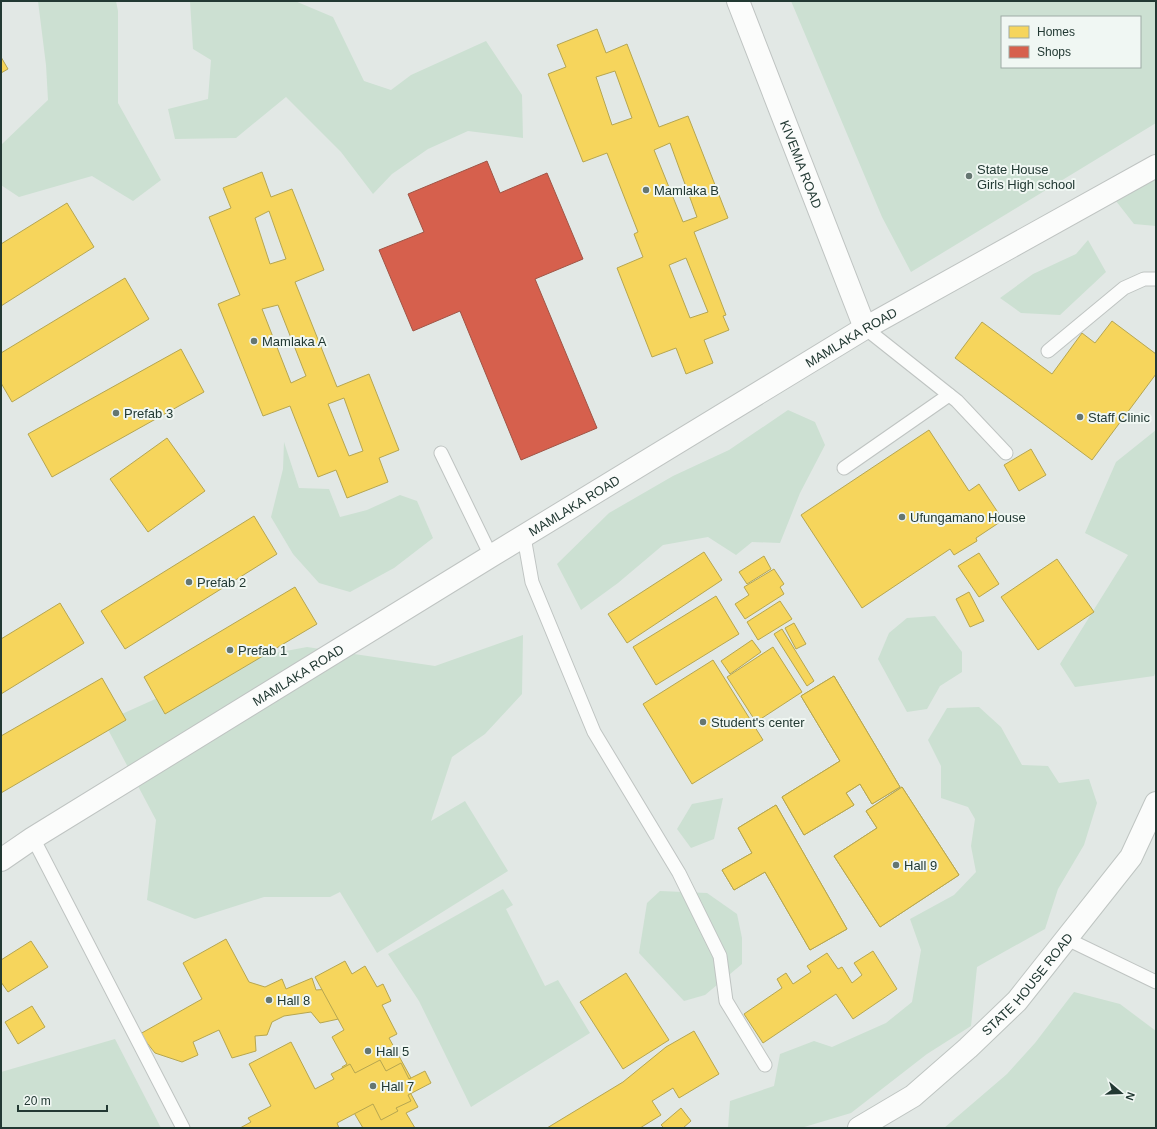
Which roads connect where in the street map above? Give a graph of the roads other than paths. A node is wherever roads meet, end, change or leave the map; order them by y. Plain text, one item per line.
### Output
1 (738, 1) edge
2 (1156, 166) edge
3 (1156, 279) edge
4 (865, 328) junction
5 (1048, 351) dead end
6 (949, 395) junction
7 (441, 453) dead end
8 (1006, 453) dead end
9 (844, 468) dead end
10 (524, 537) junction
11 (491, 556) junction
12 (1156, 803) edge
13 (33, 838) junction
14 (1, 860) edge
15 (1067, 939) junction
16 (1156, 982) edge
17 (765, 1065) dead end
18 (183, 1128) edge
19 (858, 1128) edge

1 - 4 street, KIVEMIA ROAD
2 - 4 street, MAMLAKA ROAD
3 - 5 lane
4 - 6 lane
4 - 10 street, MAMLAKA ROAD
6 - 8 lane
6 - 9 lane
7 - 11 lane
10 - 11 street, MAMLAKA ROAD
10 - 17 lane
11 - 13 street, MAMLAKA ROAD
12 - 15 street, STATE HOUSE ROAD
13 - 14 street, MAMLAKA ROAD
13 - 18 lane
15 - 16 lane
15 - 19 street, STATE HOUSE ROAD

